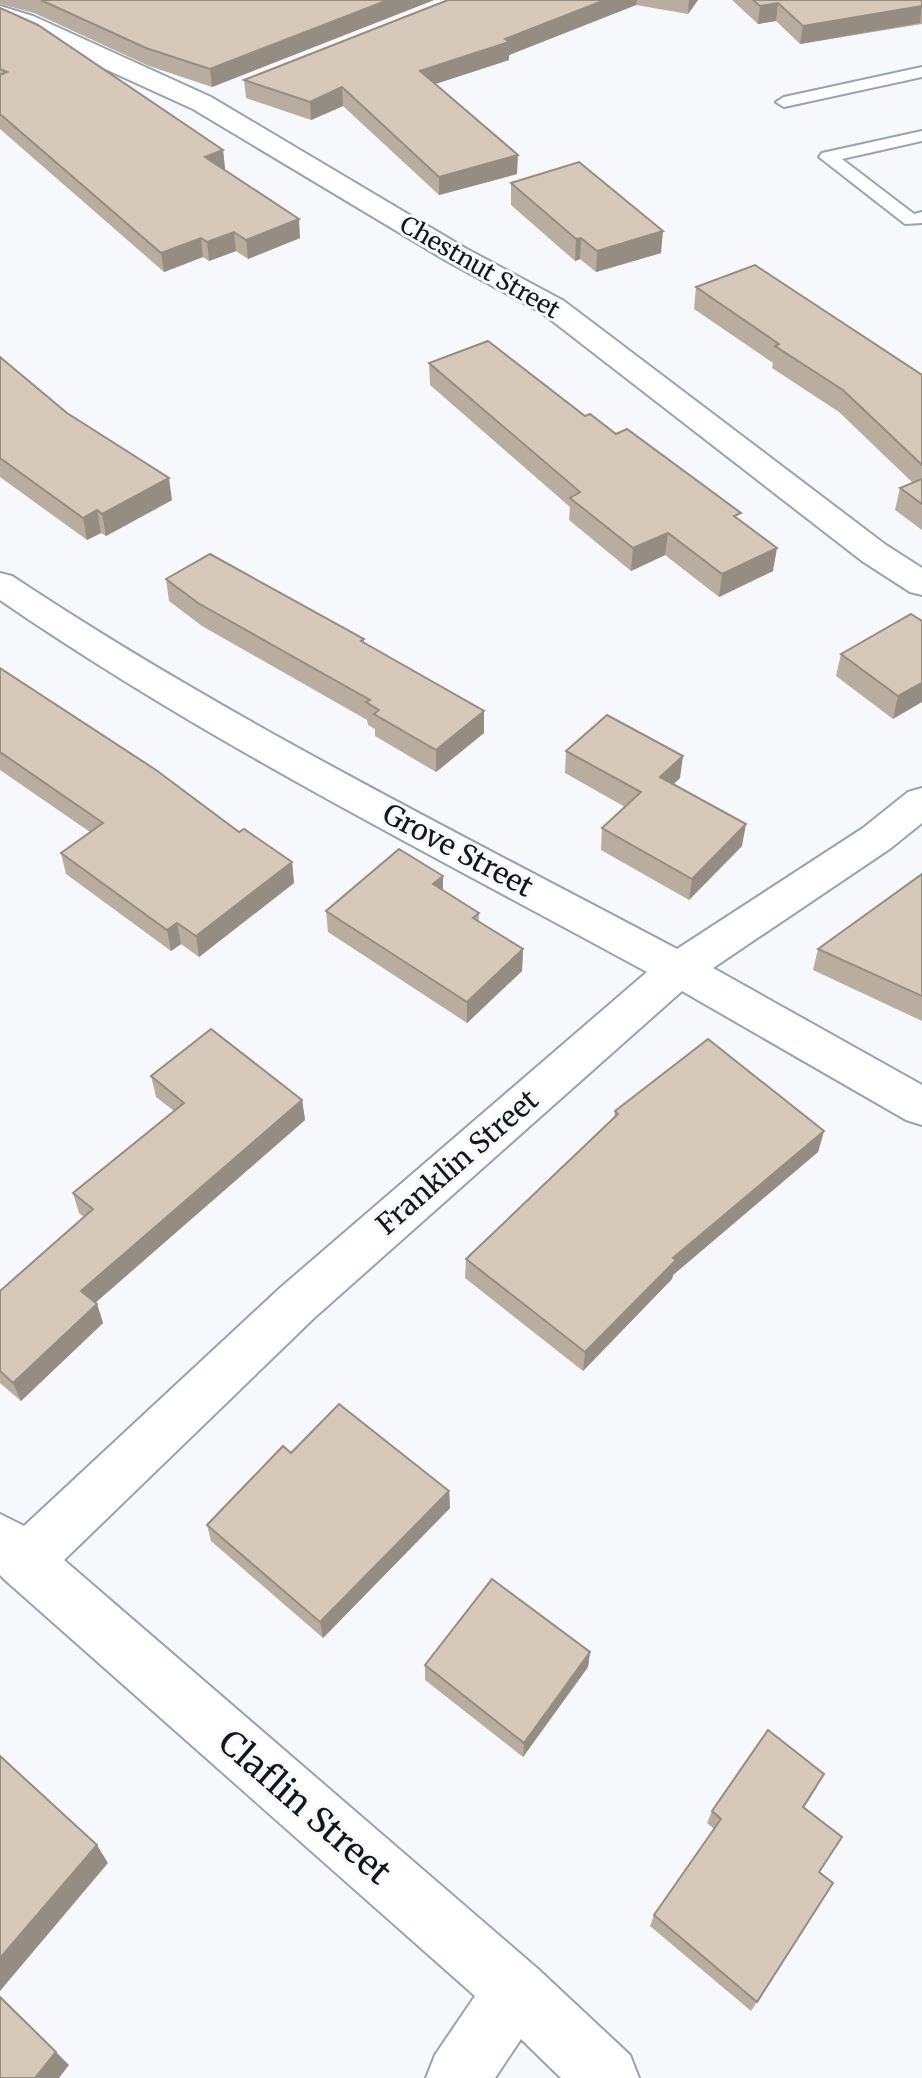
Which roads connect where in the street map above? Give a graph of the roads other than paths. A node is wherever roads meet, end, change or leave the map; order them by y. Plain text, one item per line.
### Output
1 (0, 13) edge
2 (922, 72) edge
3 (230, 93) dead end
4 (784, 102) dead end
5 (202, 103) junction
6 (922, 136) edge
7 (922, 217) edge
8 (0, 584) edge
9 (922, 584) edge
10 (922, 802) edge
11 (679, 969) junction
12 (922, 1107) edge
13 (12, 1551) edge
14 (516, 1991) junction
15 (458, 2078) edge
16 (607, 2078) edge

1 - 5 street, Chestnut Street
2 - 4 lane
3 - 5 street
5 - 9 street, Chestnut Street
6 - 7 lane
8 - 11 street, Grove Street
10 - 11 street, Franklin Street
11 - 12 street, Grove Street
11 - 13 street, Franklin Street
13 - 14 street, Claflin Street
14 - 15 street
14 - 16 street, Claflin Street

